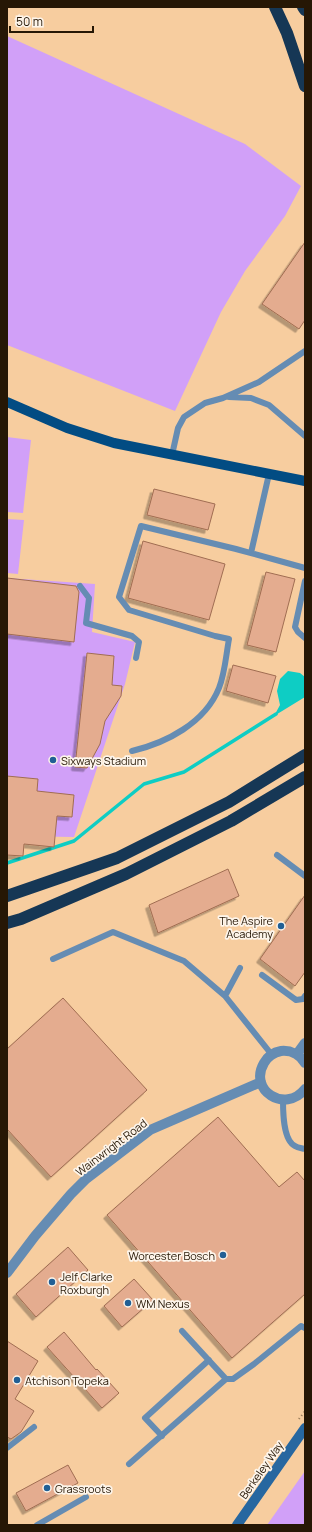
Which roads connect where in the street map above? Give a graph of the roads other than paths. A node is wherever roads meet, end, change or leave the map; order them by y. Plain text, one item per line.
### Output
1 (275, 7) edge
2 (303, 7) edge
3 (305, 10) edge
4 (305, 86) edge
5 (305, 351) edge
6 (227, 396) junction
7 (7, 402) edge
8 (305, 436) edge
9 (172, 455) junction
10 (269, 474) junction
11 (305, 481) edge
12 (250, 553) junction
13 (305, 568) edge
14 (305, 581) edge
15 (80, 586) dead end
16 (305, 638) edge
17 (136, 658) dead end
18 (132, 751) dead end
19 (305, 755) edge
20 (305, 777) edge
21 (277, 855) dead end
22 (305, 876) edge
23 (7, 896) edge
24 (7, 923) edge
25 (53, 959) dead end
26 (240, 968) dead end
27 (262, 975) dead end
28 (225, 996) junction
29 (305, 996) edge
30 (305, 1043) edge
31 (297, 1054) junction
32 (272, 1055) junction
33 (305, 1063) edge
34 (261, 1082) junction
35 (305, 1089) edge
36 (283, 1100) junction
37 (305, 1149) edge
38 (7, 1273) edge
39 (305, 1328) edge
40 (182, 1331) dead end
41 (209, 1360) junction
42 (226, 1379) junction
43 (34, 1427) dead end
44 (305, 1428) edge
45 (162, 1436) junction
46 (7, 1448) edge
47 (129, 1464) dead end
48 (86, 1497) dead end
49 (37, 1525) edge
50 (237, 1525) edge

1 - 4 highway
2 - 3 highway
5 - 6 lane
6 - 8 lane
6 - 9 lane
7 - 9 main road
9 - 10 main road
10 - 11 main road
10 - 12 lane
12 - 13 lane
12 - 18 lane
14 - 16 lane
15 - 17 lane
19 - 23 highway
20 - 24 highway
21 - 22 lane
25 - 28 lane
26 - 28 lane
27 - 29 lane
28 - 32 lane
30 - 31 street
31 - 32 street
31 - 33 street
32 - 34 street
34 - 36 street
34 - 38 street, Wainwright Road
35 - 36 street
36 - 37 lane
39 - 42 lane
40 - 41 lane
41 - 42 lane
41 - 45 lane
42 - 45 lane
43 - 46 lane
44 - 50 main road, Berkeley Way
45 - 47 lane
48 - 49 lane

